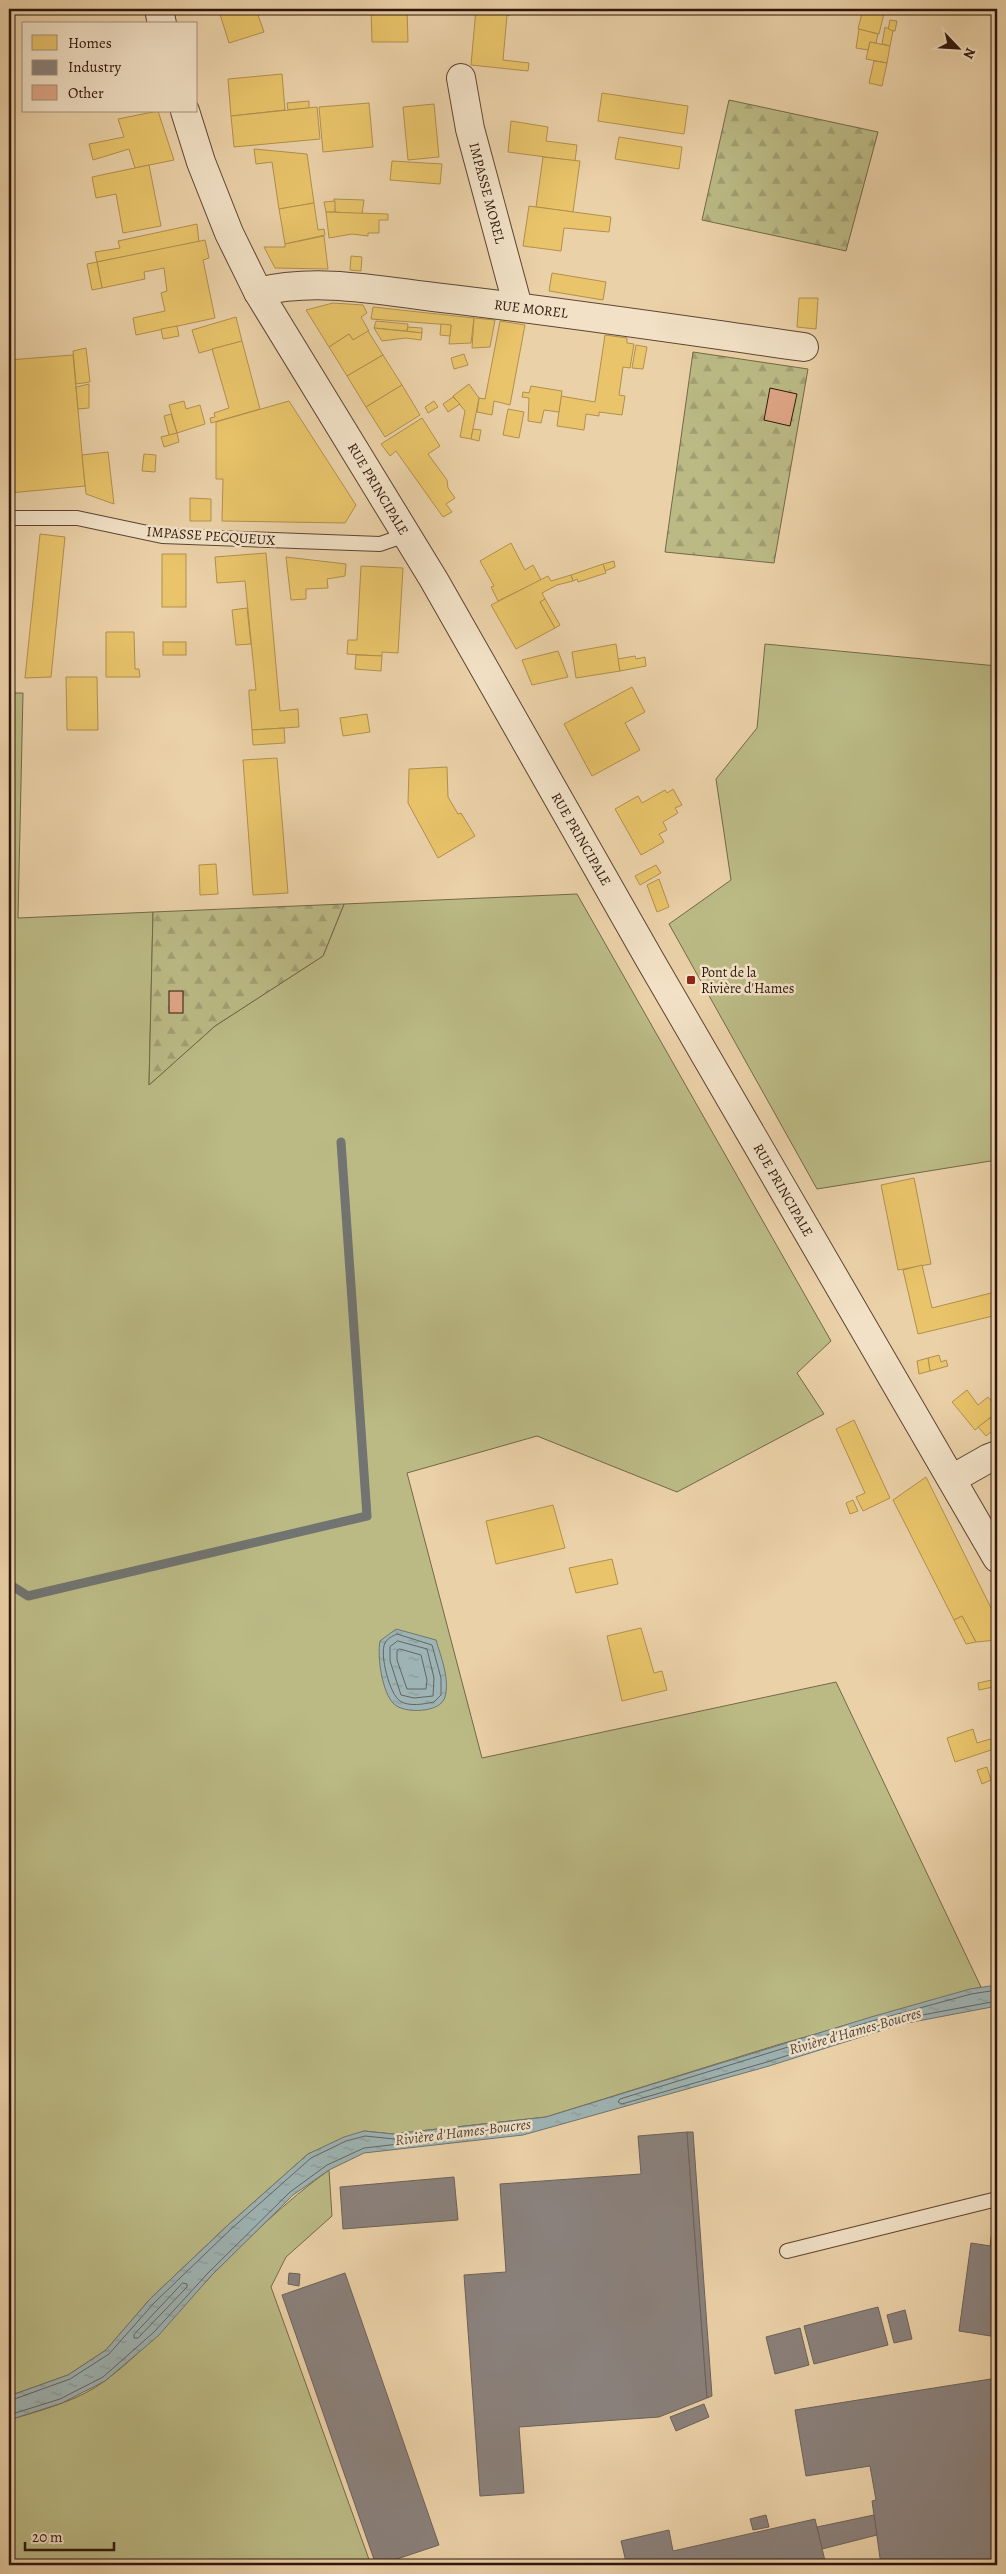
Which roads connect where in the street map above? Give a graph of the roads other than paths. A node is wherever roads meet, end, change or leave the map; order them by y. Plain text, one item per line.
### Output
1 (159, 9) edge
2 (162, 22) edge
3 (461, 78) dead end
4 (185, 112) edge
5 (258, 292) junction
6 (518, 307) junction
7 (804, 347) dead end
8 (15, 518) dead end
9 (406, 535) junction
10 (997, 1456) edge
11 (952, 1478) junction
12 (997, 1558) edge
13 (997, 2199) edge
14 (787, 2251) dead end

1 - 2 street
3 - 6 street, IMPASSE MOREL
4 - 5 street, RUE PRINCIPALE
5 - 6 street, RUE MOREL
5 - 9 street, RUE PRINCIPALE
6 - 7 street, RUE MOREL
8 - 9 lane, IMPASSE PECQUEUX
9 - 11 street, RUE PRINCIPALE
10 - 11 street
11 - 12 street, RUE PRINCIPALE
13 - 14 lane

